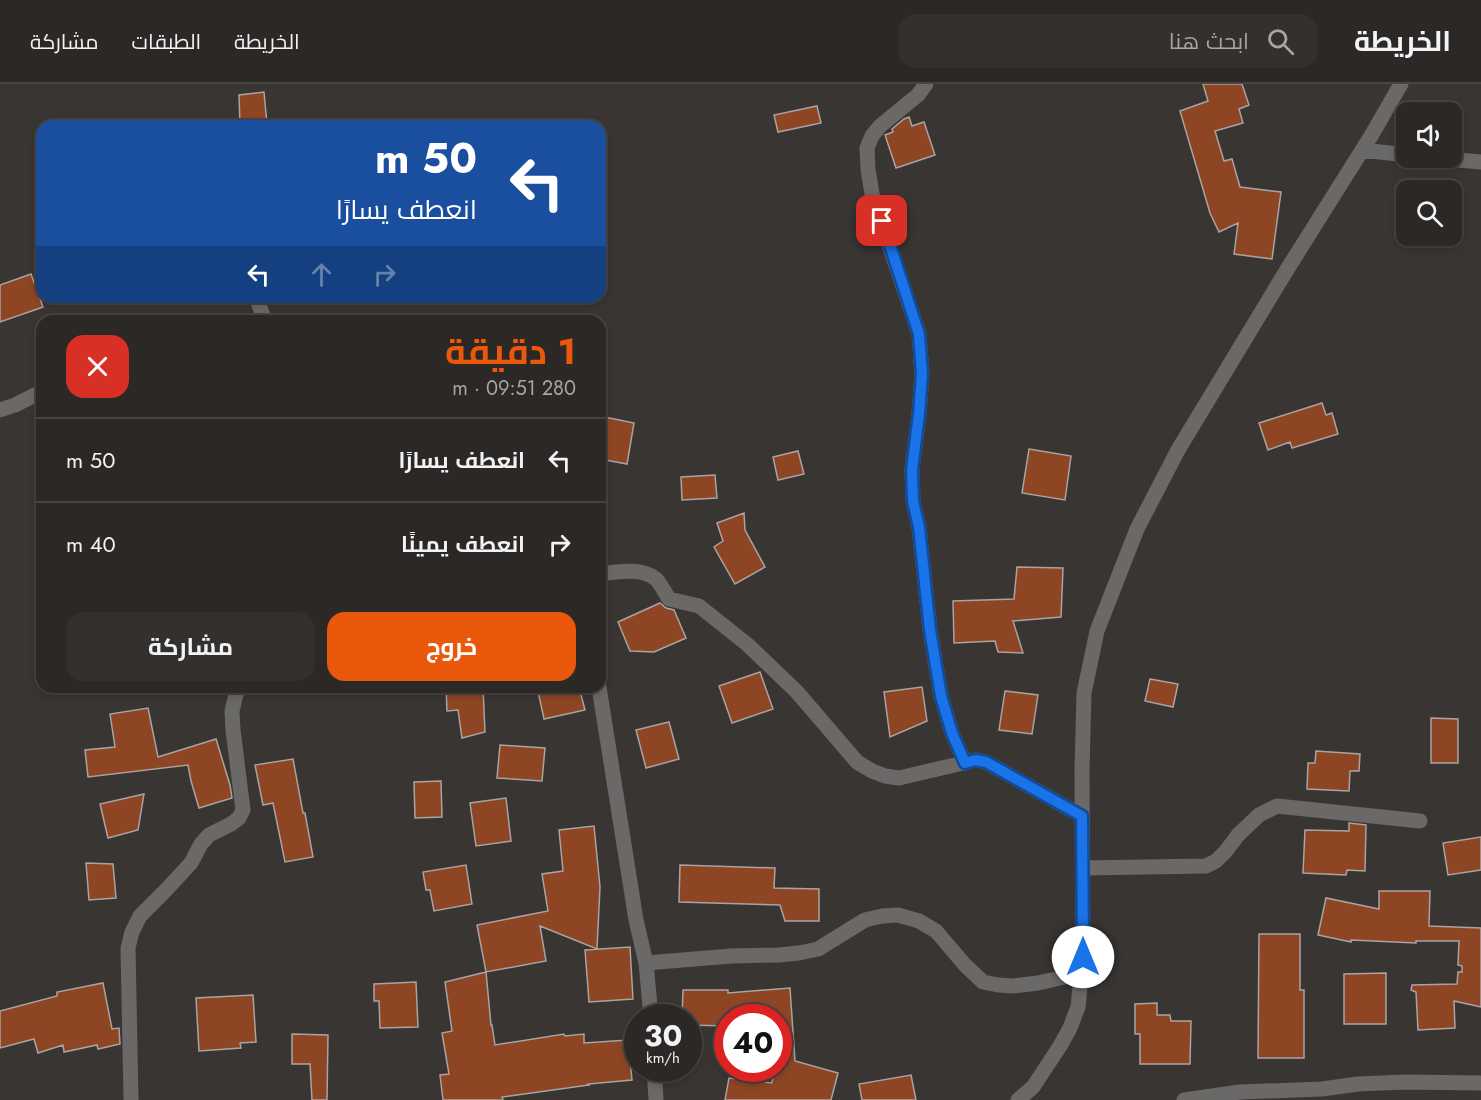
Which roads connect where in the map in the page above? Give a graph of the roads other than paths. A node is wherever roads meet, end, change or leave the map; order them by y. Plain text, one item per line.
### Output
1 (926, 84) edge
2 (1401, 84) edge
3 (1362, 150) junction
4 (1396, 154) edge
5 (1462, 160) edge
6 (1481, 162) edge
7 (36, 394) edge
8 (0, 410) edge
9 (606, 573) edge
10 (237, 693) edge
11 (600, 693) edge
12 (965, 763) junction
13 (1082, 816) junction
14 (1420, 821) dead end
15 (1083, 868) junction
16 (646, 963) junction
17 (1082, 973) junction
18 (650, 1004) edge
19 (655, 1082) edge
20 (1481, 1083) edge
21 (131, 1100) edge
22 (656, 1100) edge
23 (1018, 1100) edge
24 (1184, 1100) edge

1 - 12 street
2 - 3 street
3 - 4 street
3 - 13 street
5 - 6 street
7 - 8 street
9 - 12 street
10 - 21 street
11 - 16 street
12 - 13 street
13 - 15 street
14 - 15 street
15 - 17 street
16 - 17 street
16 - 18 street
17 - 23 street
19 - 22 street
20 - 24 street

